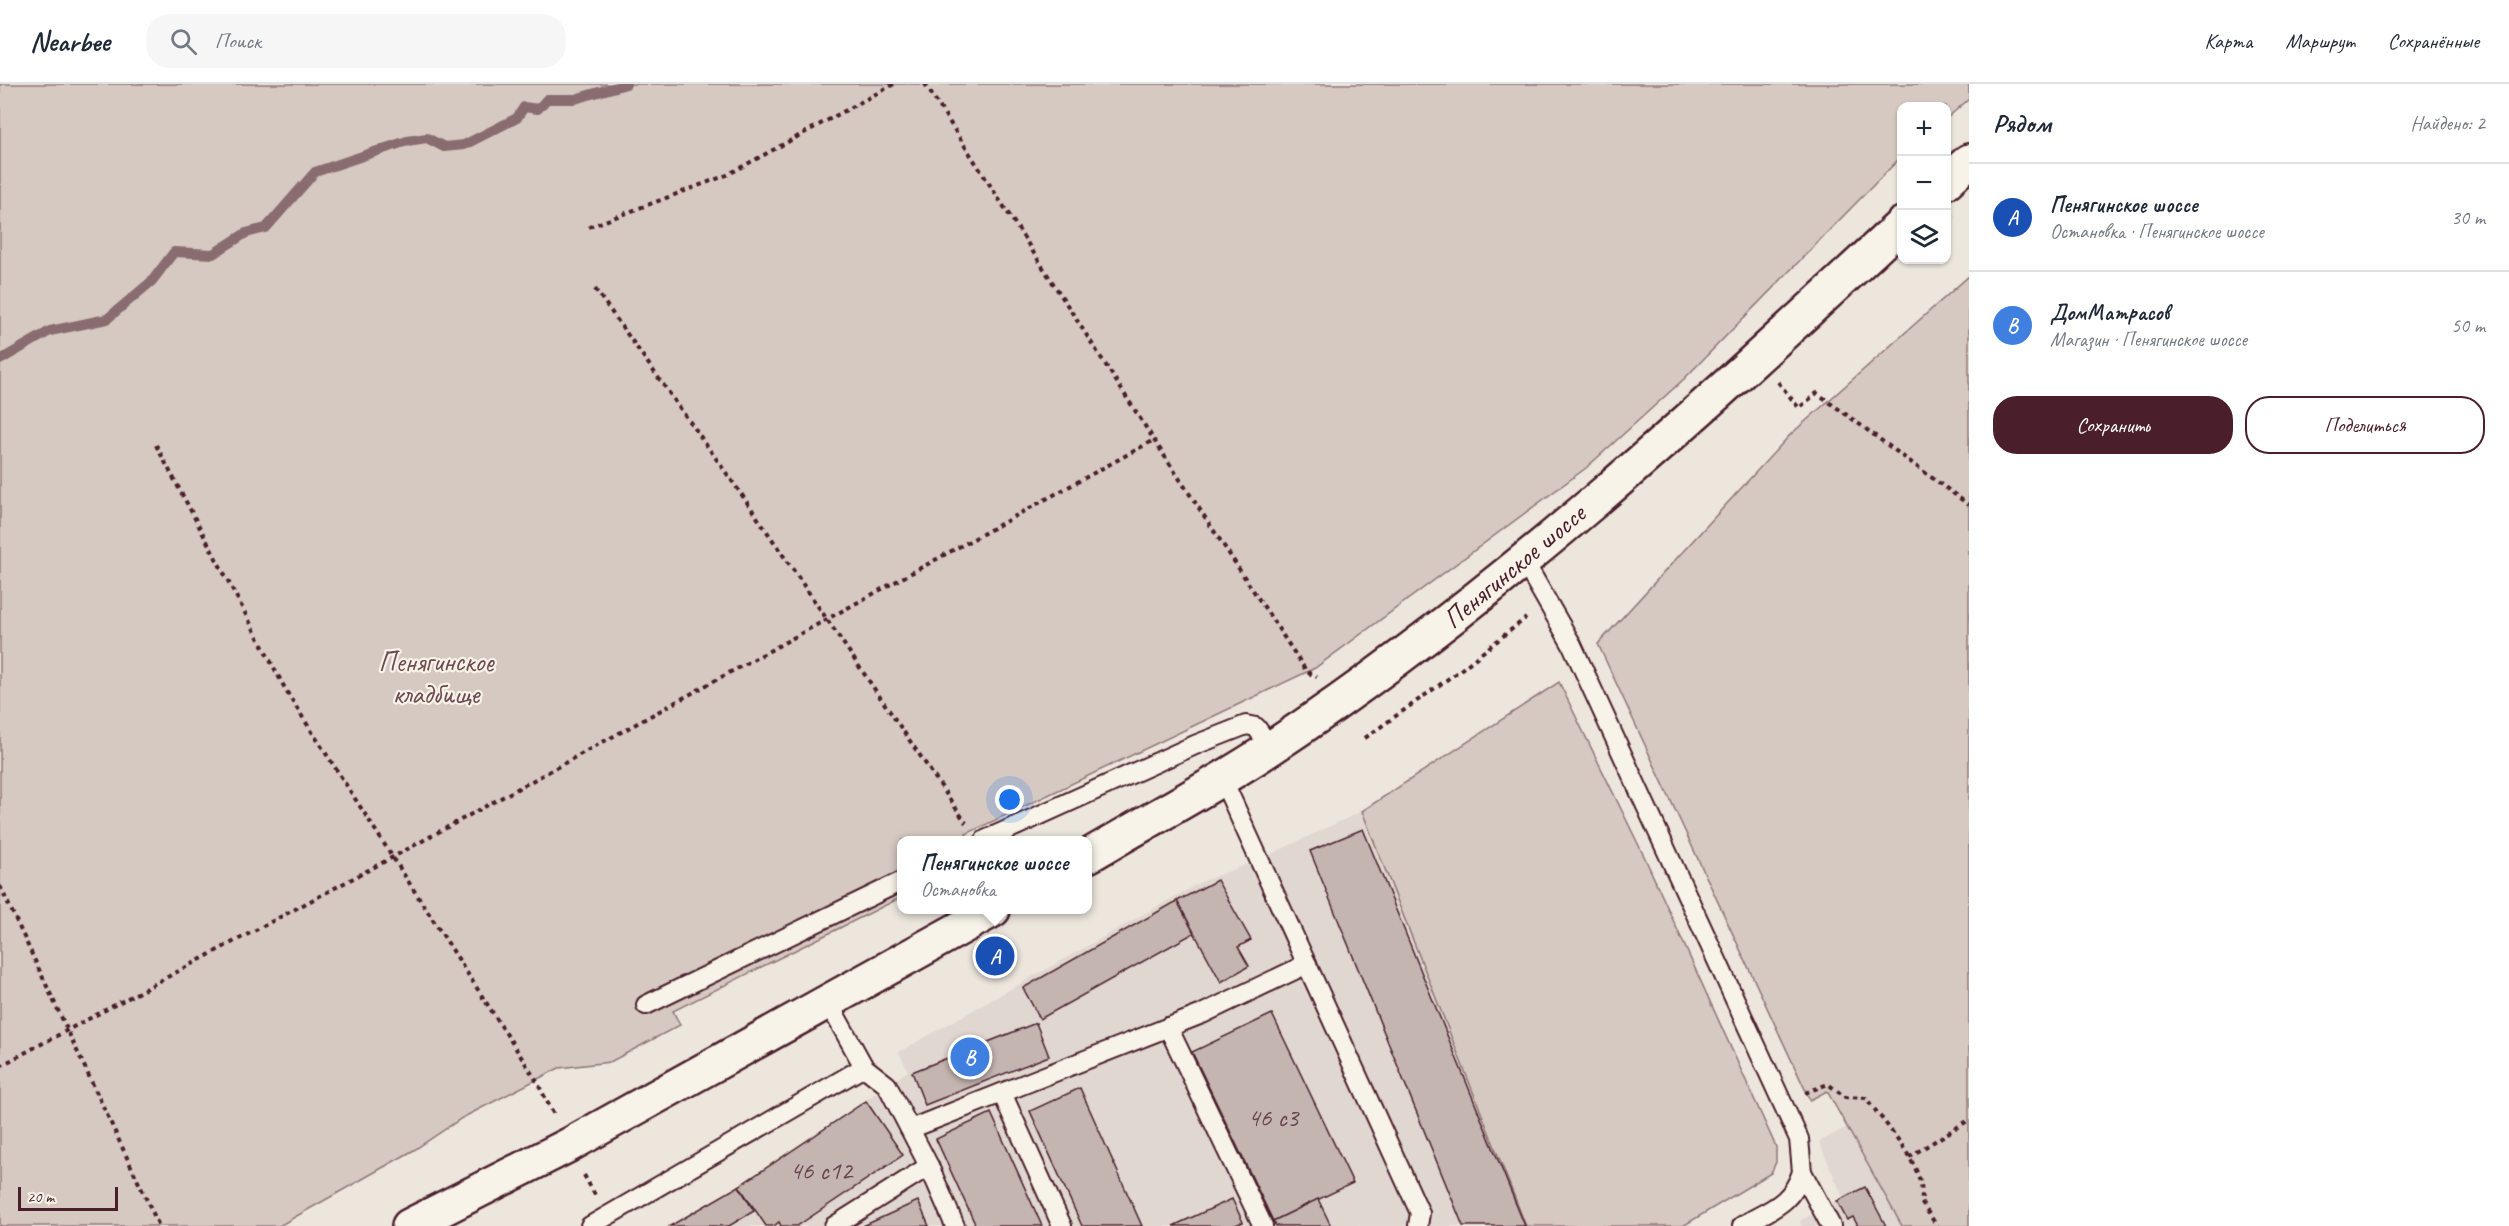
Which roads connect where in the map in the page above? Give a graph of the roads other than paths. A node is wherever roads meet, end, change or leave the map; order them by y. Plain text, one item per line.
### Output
1 (1969, 161) edge
2 (1951, 178) edge
3 (1897, 229) edge
4 (1524, 561) junction
5 (1271, 748) junction
6 (1222, 778) junction
7 (979, 836) edge
8 (1092, 854) edge
9 (897, 883) edge
10 (984, 914) edge
11 (1307, 964) junction
12 (828, 1002) junction
13 (646, 1005) dead end
14 (1168, 1028) junction
15 (864, 1067) junction
16 (1002, 1093) junction
17 (910, 1129) junction
18 (929, 1166) junction
19 (1802, 1172) junction
20 (598, 1221) edge
21 (1256, 1224) edge
22 (409, 1226) edge
23 (834, 1226) edge
24 (955, 1226) edge
25 (1062, 1226) edge
26 (1418, 1226) edge
27 (1742, 1226) edge
28 (1831, 1226) edge

1 - 2 main road
3 - 4 main road, Пенягинское шоссе
4 - 5 main road, Пенягинское шоссе
4 - 19 lane
5 - 6 main road, Пенягинское шоссе
5 - 7 lane
6 - 8 main road, Пенягинское шоссе
6 - 11 lane
9 - 13 lane
10 - 12 main road
11 - 14 lane
11 - 26 lane
12 - 15 lane
12 - 22 main road
14 - 16 lane
14 - 21 lane
15 - 17 lane
15 - 20 lane
16 - 17 lane
16 - 25 lane
17 - 18 lane
18 - 23 lane
18 - 24 lane
19 - 27 lane
19 - 28 lane

